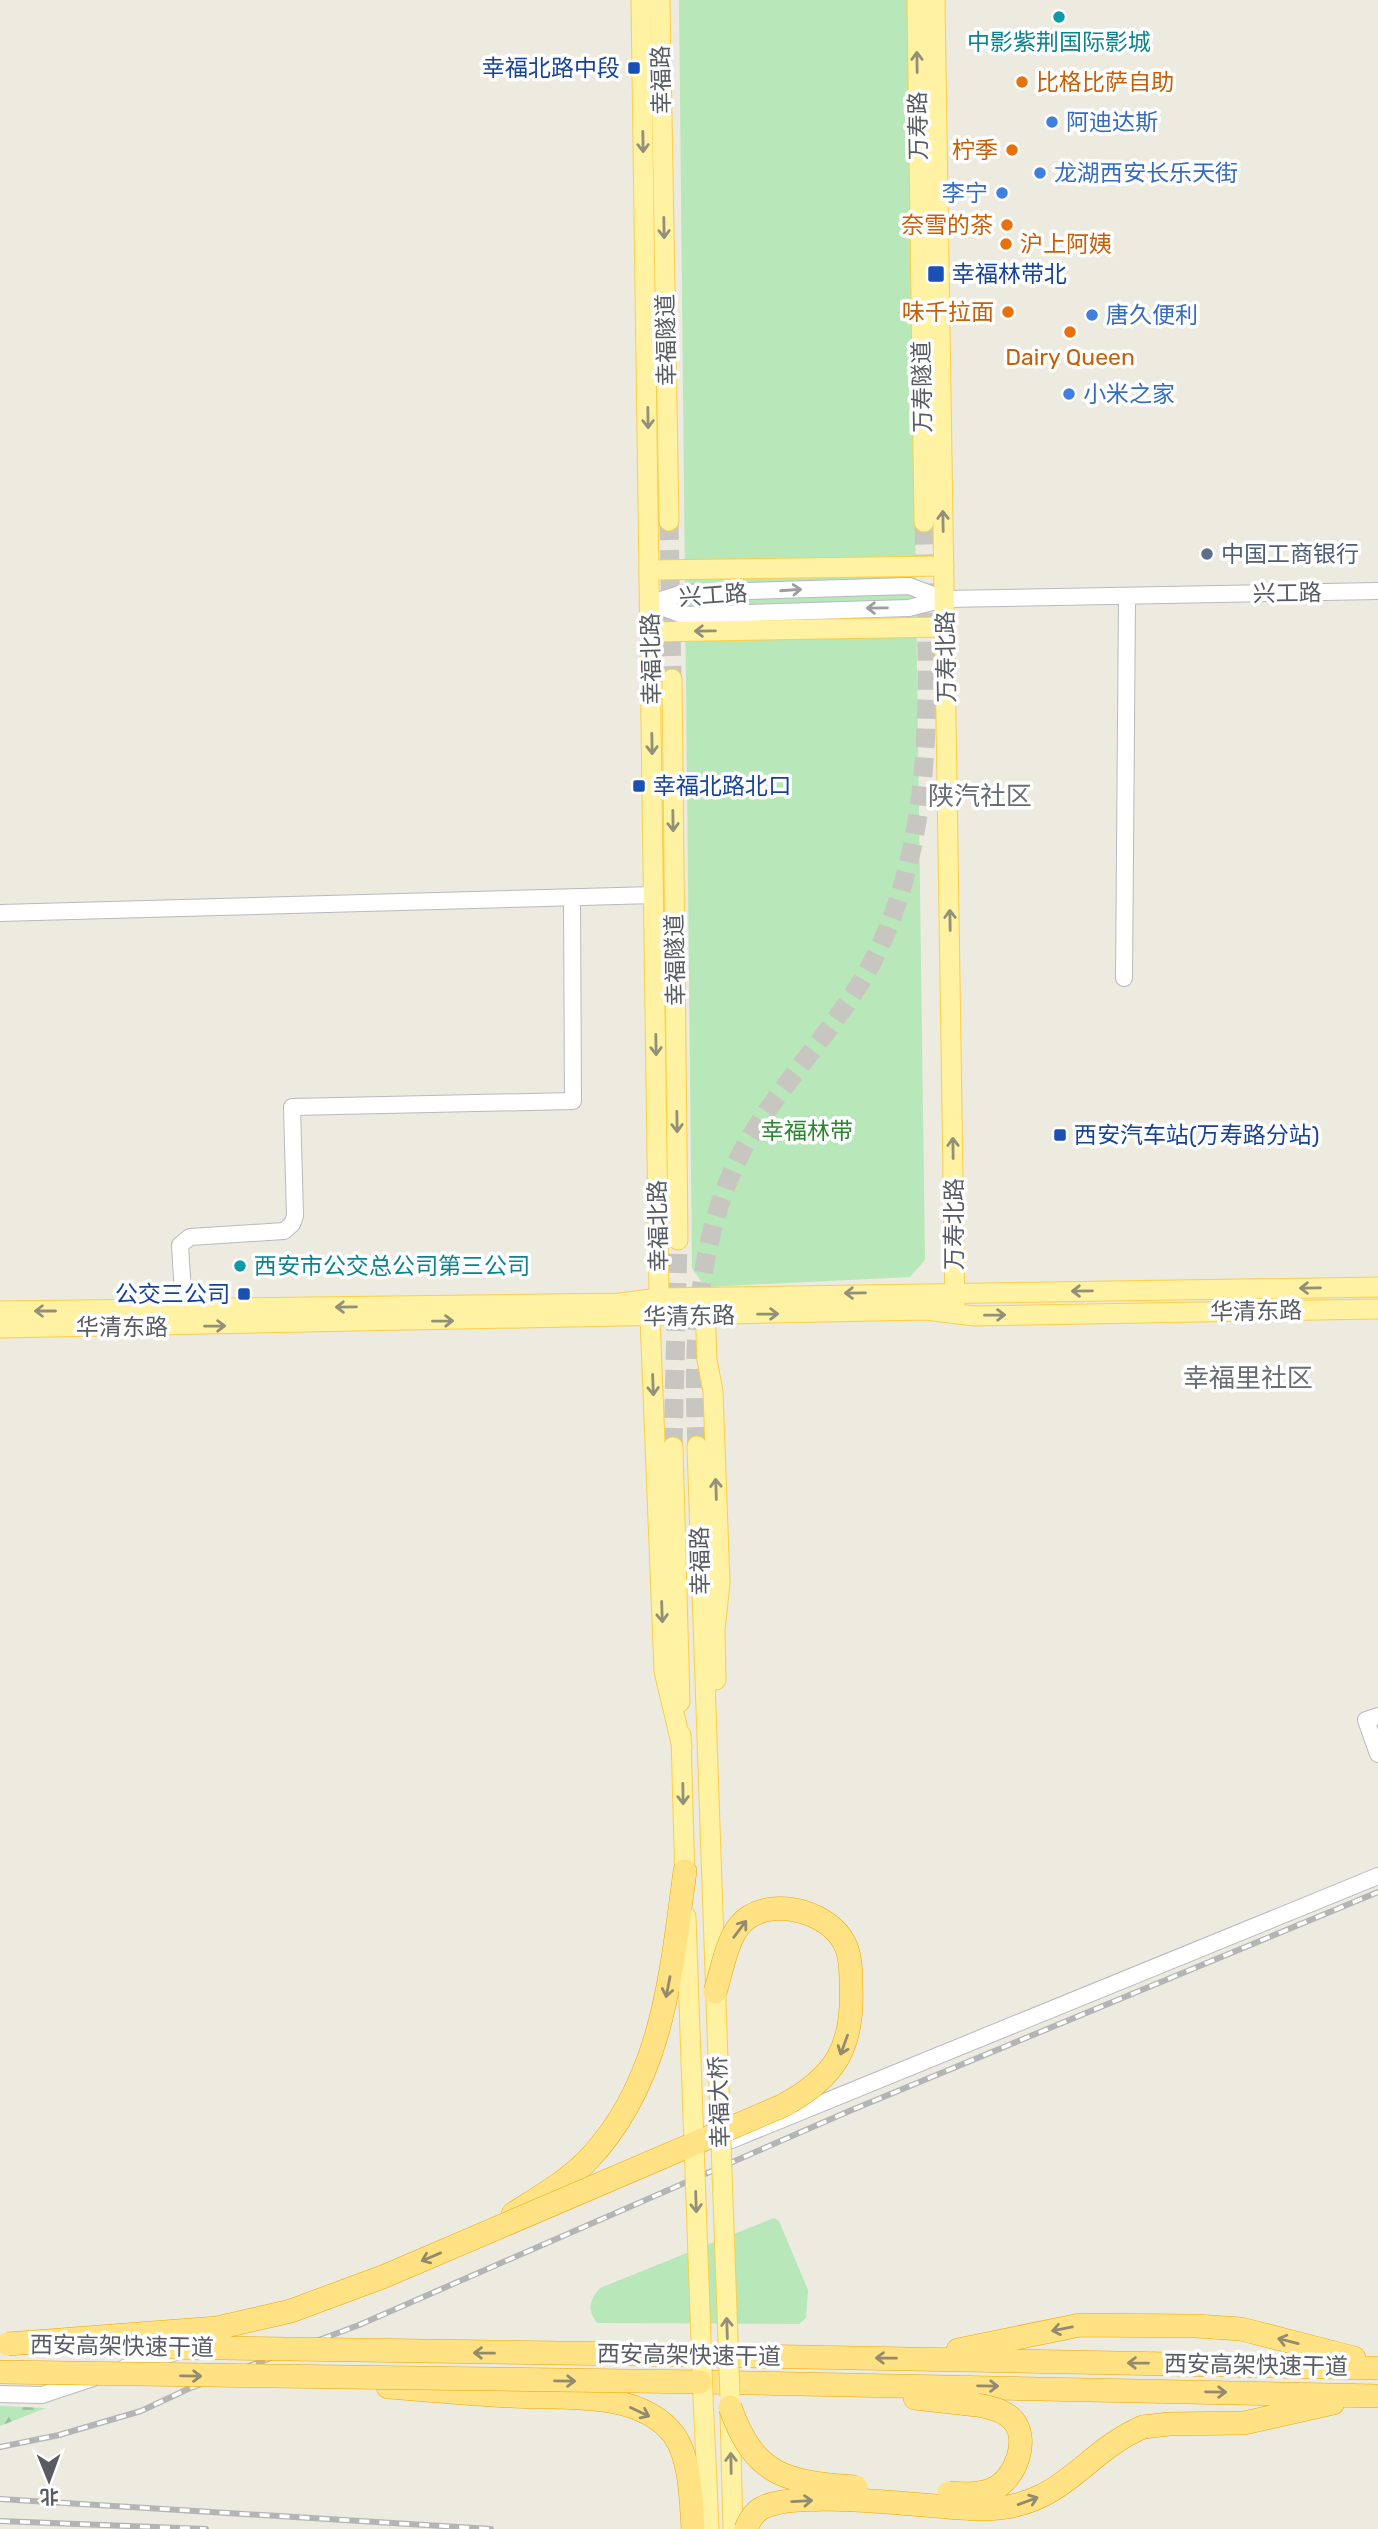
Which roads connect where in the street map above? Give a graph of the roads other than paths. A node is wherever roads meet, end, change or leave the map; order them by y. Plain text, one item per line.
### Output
1 (641, 0) edge
2 (660, 0) edge
3 (919, 0) edge
4 (935, 0) edge
5 (936, 44) junction
6 (661, 50) junction
7 (642, 96) junction
8 (663, 159) joint
9 (920, 253) joint
10 (669, 521) tunnel mouth
11 (924, 522) tunnel mouth
12 (944, 566) junction
13 (650, 570) junction
14 (1378, 591) edge
15 (1127, 597) junction
16 (944, 599) junction
17 (651, 603) junction
18 (945, 627) junction
19 (651, 632) junction
20 (672, 679) tunnel mouth
21 (654, 895) junction
22 (572, 898) junction
23 (0, 913) edge
24 (1124, 978) dead end
25 (678, 1240) tunnel mouth
26 (1378, 1287) edge
27 (955, 1293) junction
28 (659, 1298) junction
29 (706, 1306) junction
30 (1378, 1309) edge
31 (184, 1310) junction
32 (955, 1314) junction
33 (2, 1315) edge
34 (650, 1317) junction
35 (697, 1446) tunnel mouth
36 (673, 1447) tunnel mouth
37 (672, 1674) junction
38 (703, 1676) joint
39 (1378, 1716) edge
40 (1378, 1754) edge
41 (710, 1851) junction
42 (685, 1871) junction
43 (1378, 1876) edge
44 (715, 1992) junction
45 (606, 2190) dead end
46 (480, 2236) junction
47 (248, 2329) dead end
48 (4, 2344) edge
49 (927, 2358) junction
50 (1378, 2362) edge
51 (1378, 2368) edge
52 (0, 2372) edge
53 (256, 2377) junction
54 (777, 2383) junction
55 (0, 2394) edge
56 (1369, 2396) edge
57 (730, 2407) junction
58 (693, 2529) edge
59 (709, 2529) edge
60 (733, 2529) edge
61 (746, 2529) edge

1 - 7 main road, 幸福北路
2 - 6 main road, 幸福路
3 - 5 main road
9 -> 3 main road, 万寿路
4 - 5 main road, 万寿北路
12 -> 5 main road, 万寿北路
6 - 7 main road
6 - 8 main road, 幸福路
7 -> 13 main road, 幸福北路
8 -> 10 main road, 幸福隧道
9 - 11 main road, 万寿隧道
12 - 13 main road
12 - 16 main road, 万寿北路
13 - 17 main road, 幸福北路
14 - 15 street, 兴工路
15 - 16 street, 兴工路
15 - 24 street
16 - 17 street, 兴工路
16 - 18 main road, 万寿北路
17 - 19 main road, 幸福北路
18 -> 19 main road
27 -> 18 main road, 万寿北路
19 -> 21 main road, 幸福北路
20 -> 25 main road, 幸福隧道
21 - 22 street
21 -> 28 main road, 幸福北路
22 - 23 street
22 - 31 street
26 -> 27 main road, 华清东路
27 -> 29 main road, 华清东路
27 - 32 main road, 万寿北路
28 - 29 main road, 华清东路
28 -> 31 main road, 华清东路
28 - 34 main road, 幸福北路
29 -> 32 main road, 华清东路
29 - 34 main road, 华清东路
41 -> 29 main road
32 -> 30 main road, 华清东路
31 -> 33 main road, 华清东路
33 -> 34 main road, 华清东路
34 -> 37 main road
35 - 38 main road, 幸福路
36 - 37 main road, 幸福路
37 -> 42 main road, 幸福大桥
38 - 41 main road, 幸福大桥
39 - 40 street
41 - 44 main road, 幸福大桥
42 -> 46 highway, bridge
42 -> 59 main road, 幸福大桥, bridge
43 - 45 street
44 -> 46 highway, bridge
57 -> 44 main road, 幸福大桥, bridge
46 -> 48 highway, bridge
47 - 55 street
49 -> 48 highway, 西安高架快速干道, bridge
50 -> 49 highway
51 -> 49 highway, 西安高架快速干道
52 -> 53 highway, 西安高架快速干道, bridge
53 -> 54 highway, 西安高架快速干道, bridge
53 -> 58 highway, bridge
54 -> 56 highway, 西安高架快速干道
54 - 57 highway, bridge
61 -> 56 highway, bridge
60 -> 57 main road, 幸福大桥

